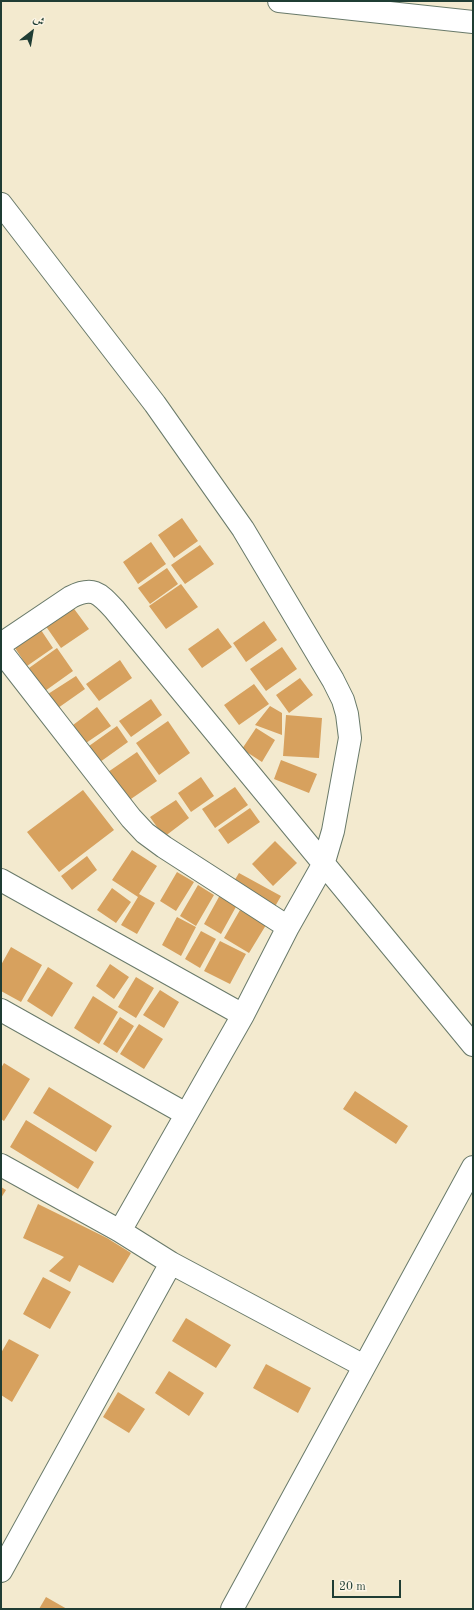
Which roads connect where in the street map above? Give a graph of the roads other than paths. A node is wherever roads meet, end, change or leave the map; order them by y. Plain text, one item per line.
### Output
1 (279, 1) edge
2 (473, 22) edge
3 (1, 204) edge
4 (1, 644) edge
5 (1, 650) edge
6 (323, 865) junction
7 (1, 880) edge
8 (288, 927) junction
9 (1, 1010) edge
10 (243, 1015) junction
11 (473, 1045) edge
12 (186, 1114) junction
13 (1, 1165) edge
14 (473, 1167) edge
15 (120, 1231) junction
16 (171, 1263) junction
17 (364, 1366) junction
18 (1, 1571) edge
19 (232, 1609) edge

1 - 2 street
3 - 6 street
4 - 6 street
5 - 8 street
6 - 8 street
6 - 11 street
7 - 10 street
8 - 10 street
9 - 12 street
10 - 12 street
12 - 15 street
13 - 15 street
14 - 17 street
15 - 16 street
16 - 17 street
16 - 18 street
17 - 19 street

